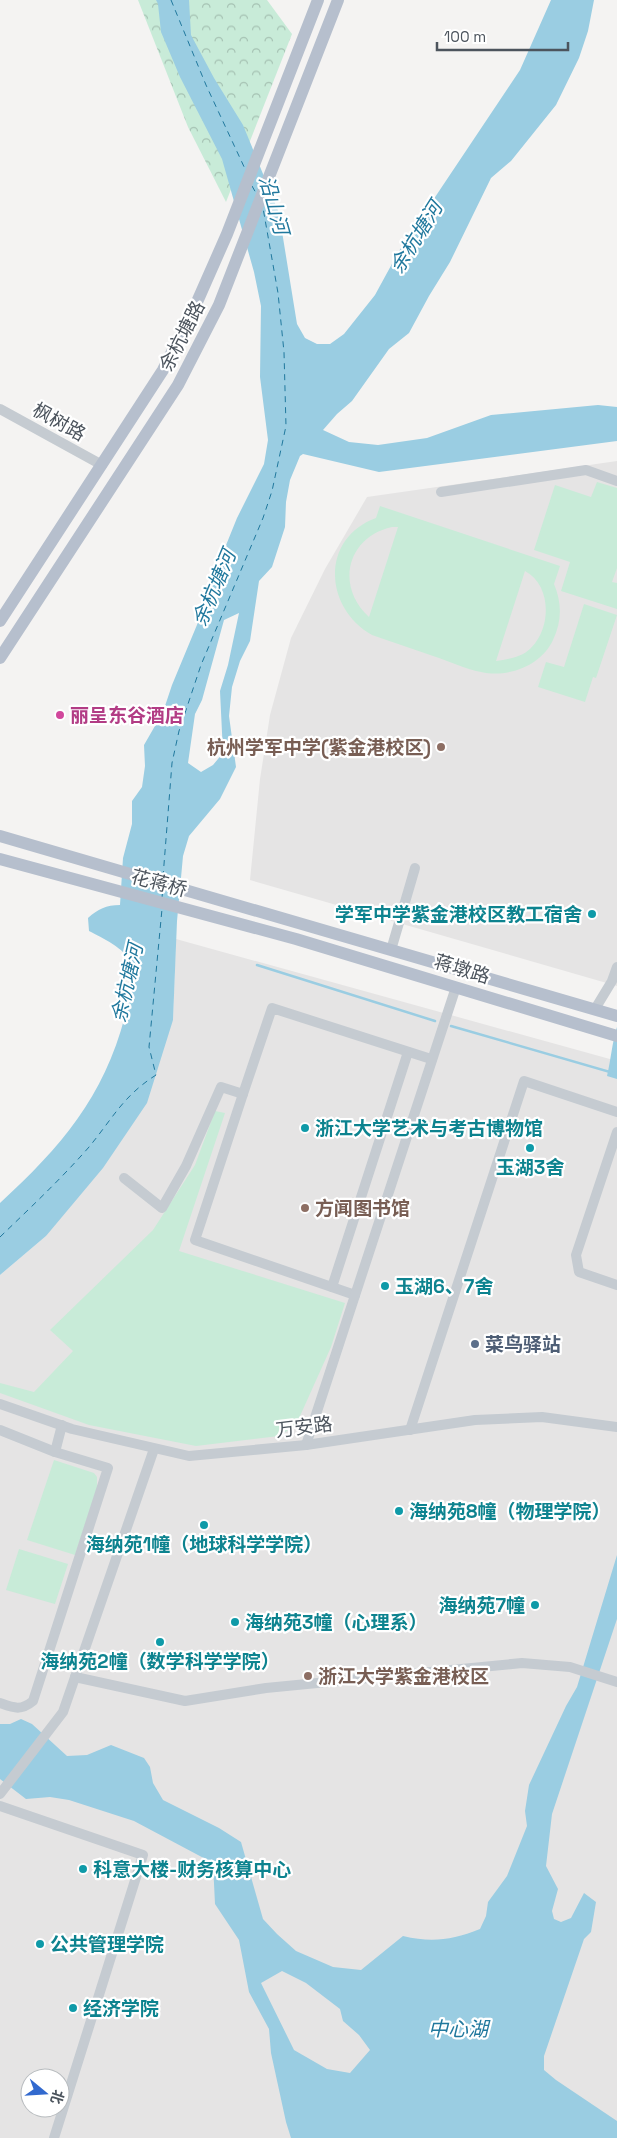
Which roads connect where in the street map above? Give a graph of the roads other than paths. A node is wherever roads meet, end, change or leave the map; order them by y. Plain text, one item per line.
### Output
1 (318, 0) edge
2 (338, 0) edge
3 (0, 409) edge
4 (102, 465) junction
5 (617, 481) edge
6 (441, 492) dead end
7 (0, 621) edge
8 (0, 658) edge
9 (0, 836) edge
10 (6, 861) edge
11 (415, 868) dead end
12 (302, 924) joint
13 (296, 939) joint
14 (391, 950) junction
15 (617, 966) edge
16 (456, 987) junction
17 (606, 1013) edge
18 (617, 1036) edge
19 (408, 1052) junction
20 (431, 1059) junction
21 (243, 1094) junction
22 (617, 1112) edge
23 (617, 1132) edge
24 (124, 1178) dead end
25 (617, 1285) edge
26 (332, 1287) junction
27 (355, 1295) junction
28 (0, 1404) edge
29 (62, 1426) junction
30 (617, 1427) edge
31 (0, 1430) edge
32 (410, 1430) junction
33 (306, 1445) junction
34 (154, 1449) junction
35 (55, 1452) junction
36 (75, 1677) junction
37 (615, 1681) edge
38 (0, 1703) edge
39 (0, 1794) edge
40 (0, 1806) edge
41 (54, 2138) edge

1 - 4 main road, 余杭塘路
2 - 8 main road, 余杭塘路
3 - 4 street, 枫树路
4 - 7 main road, 余杭塘路
5 - 6 street
9 - 12 main road, 花蒋桥
10 - 13 main road, 花蒋桥
11 - 14 street
12 - 14 main road, 蒋墩路
13 - 16 main road, 蒋墩路
14 - 17 main road, 蒋墩路
15 - 17 street
16 - 18 main road, 蒋墩路
16 - 20 street
19 - 20 street
19 - 21 street
19 - 26 street
20 - 27 street
21 - 24 street
21 - 26 street
22 - 32 street
23 - 25 street
26 - 27 street
27 - 33 street
28 - 29 street, 万安路
29 - 34 street, 万安路
29 - 35 street
30 - 32 street, 万安路
31 - 35 street
32 - 33 street, 万安路
33 - 34 street, 万安路
34 - 36 street
35 - 38 street
36 - 37 street
36 - 39 street
40 - 41 street

